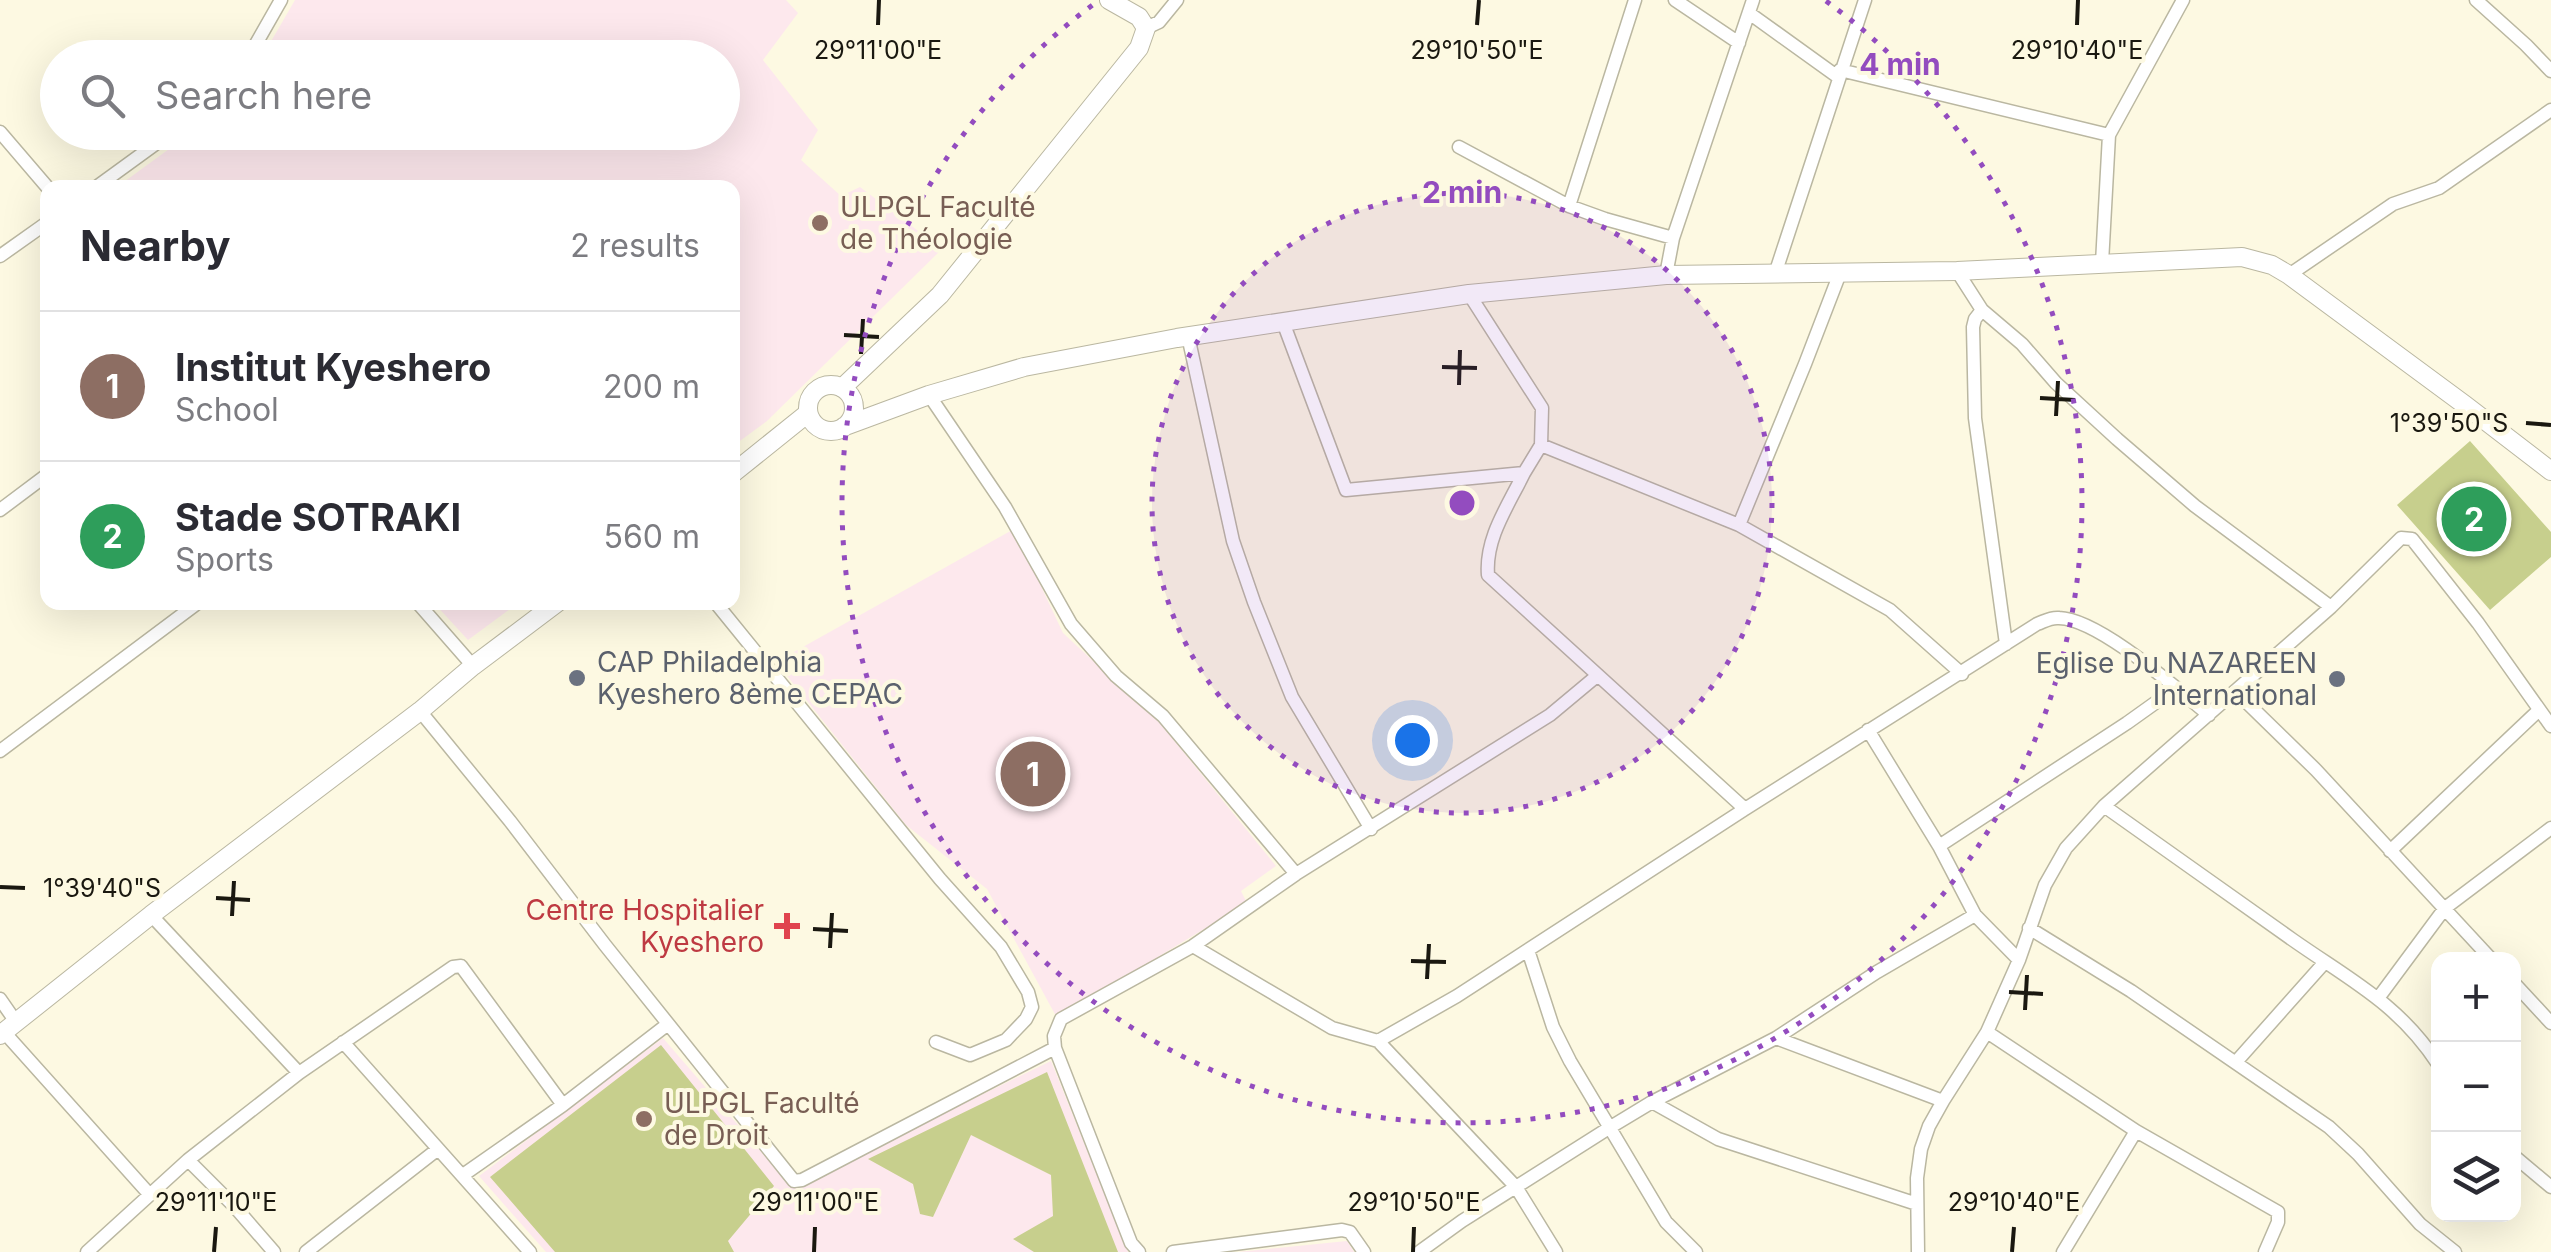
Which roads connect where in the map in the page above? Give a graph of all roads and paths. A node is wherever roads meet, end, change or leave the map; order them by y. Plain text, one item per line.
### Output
1 (1109, 0) edge
2 (1176, 0) edge
3 (1635, 0) edge
4 (1675, 0) edge
5 (1865, 0) edge
6 (2182, 0) edge
7 (2476, 0) edge
8 (274, 3) edge
9 (1751, 6) edge
10 (1146, 28) junction
11 (257, 40) edge
12 (1738, 42) junction
13 (2551, 71) edge
14 (1839, 74) junction
15 (2551, 110) edge
16 (0, 132) edge
17 (2109, 135) junction
18 (1459, 147) dead end
19 (148, 150) edge
20 (41, 180) edge
21 (107, 180) edge
22 (1569, 206) junction
23 (40, 228) edge
24 (1673, 238) junction
25 (0, 256) edge
26 (2102, 263) junction
27 (1958, 271) junction
28 (1840, 273) junction
29 (1775, 274) junction
30 (1666, 275) junction
31 (2289, 275) junction
32 (1469, 294) junction
33 (1982, 310) junction
34 (1283, 322) junction
35 (1188, 336) junction
36 (842, 388) junction
37 (929, 395) junction
38 (808, 413) junction
39 (845, 426) junction
40 (1540, 445) junction
41 (740, 470) edge
42 (2551, 472) edge
43 (1524, 473) junction
44 (40, 480) edge
45 (0, 510) edge
46 (1739, 525) junction
47 (2330, 607) junction
48 (188, 610) edge
49 (423, 610) edge
50 (547, 610) edge
51 (722, 610) edge
52 (2006, 644) junction
53 (473, 666) junction
54 (1962, 674) junction
55 (1598, 675) junction
56 (2176, 688) junction
57 (2236, 692) junction
58 (2539, 710) junction
59 (420, 711) junction
60 (2209, 715) junction
61 (2551, 726) edge
62 (1868, 730) junction
63 (0, 750) edge
64 (2104, 806) junction
65 (1745, 809) junction
66 (2551, 828) edge
67 (1371, 829) junction
68 (1939, 846) junction
69 (2390, 851) junction
70 (1296, 874) junction
71 (2445, 908) junction
72 (150, 915) junction
73 (1974, 915) junction
74 (2029, 928) junction
75 (1194, 946) junction
76 (1528, 950) junction
77 (2485, 952) edge
78 (2019, 960) junction
79 (2325, 962) junction
80 (2521, 990) edge
81 (2379, 997) junction
82 (0, 1000) edge
83 (2551, 1022) edge
84 (668, 1024) junction
85 (7, 1029) edge
86 (1988, 1032) junction
87 (1776, 1038) junction
88 (343, 1042) junction
89 (936, 1042) dead end
90 (1378, 1042) junction
91 (1056, 1048) junction
92 (2431, 1054) edge
93 (2236, 1062) junction
94 (299, 1073) junction
95 (1943, 1101) junction
96 (1652, 1102) junction
97 (563, 1105) junction
98 (1609, 1128) junction
99 (2136, 1130) junction
100 (438, 1150) junction
101 (188, 1160) junction
102 (2521, 1162) edge
103 (463, 1175) junction
104 (1516, 1187) junction
105 (2551, 1187) edge
106 (150, 1195) junction
107 (1917, 1204) junction
108 (87, 1252) edge
109 (274, 1252) edge
110 (306, 1252) edge
111 (530, 1252) edge
112 (1138, 1252) edge
113 (1173, 1252) edge
114 (1364, 1252) edge
115 (1420, 1252) edge
116 (1556, 1252) edge
117 (1696, 1252) edge
118 (1918, 1252) edge
119 (2064, 1252) edge
120 (2265, 1252) edge
121 (2455, 1252) edge

1 - 10 street
2 - 10 street
3 - 22 street
4 - 12 street
5 - 14 street
6 - 17 street
7 - 13 street
8 - 11 street
9 - 12 street
9 - 14 street
10 - 36 street
12 - 24 street
14 - 17 street
14 - 29 street
15 - 31 street
16 - 20 street
17 - 26 street
18 - 22 street
19 - 21 street
22 - 24 street
23 - 25 street
24 - 30 street
26 - 27 street
26 - 31 street
27 - 28 street
27 - 33 street
28 - 29 street
28 - 46 street
29 - 30 street
30 - 32 street
31 - 42 street
32 - 34 street
32 - 40 street
33 - 47 street
33 - 52 street
34 - 35 street
34 - 43 street
35 - 37 street
35 - 67 street
36 - 38 street
36 - 39 street
37 - 39 street
37 - 70 street
38 - 39 street
38 - 41 street
40 - 43 street
40 - 46 street
43 - 55 street
44 - 45 street
46 - 54 street
47 - 57 street
47 - 58 street
48 - 63 street
49 - 53 street
50 - 53 street
51 - 89 street
52 - 54 street
52 - 56 street
53 - 59 street
54 - 62 street
55 - 65 street
55 - 67 street
56 - 60 street
56 - 68 street
57 - 60 street
57 - 69 street
58 - 61 street
58 - 69 street
59 - 72 street
59 - 84 street
60 - 64 street
62 - 65 street
62 - 68 street
64 - 74 street
64 - 79 street
65 - 76 street
66 - 71 street
67 - 70 street
68 - 73 street
69 - 71 street
70 - 75 street
71 - 77 street
71 - 81 street
72 - 85 street
72 - 94 street
73 - 78 street
73 - 87 street
74 - 78 street
74 - 93 street
75 - 90 street
75 - 91 street
76 - 90 street
76 - 98 street
78 - 86 street
79 - 81 street
79 - 93 street
80 - 83 street
81 - 92 street
82 - 85 street
84 - 91 street
84 - 97 street
85 - 106 street
86 - 95 street
86 - 99 street
87 - 95 street
87 - 96 street
88 - 94 street
88 - 97 street
88 - 100 street
90 - 104 street
91 - 112 street
93 - 121 street
94 - 101 street
95 - 107 street
96 - 98 street
96 - 107 street
97 - 103 street
98 - 104 street
98 - 117 street
99 - 119 street
99 - 120 street
100 - 103 street
100 - 110 street
101 - 106 street
101 - 109 street
102 - 105 street
103 - 111 street
104 - 115 street
104 - 116 street
106 - 108 street
107 - 118 street
113 - 114 street

